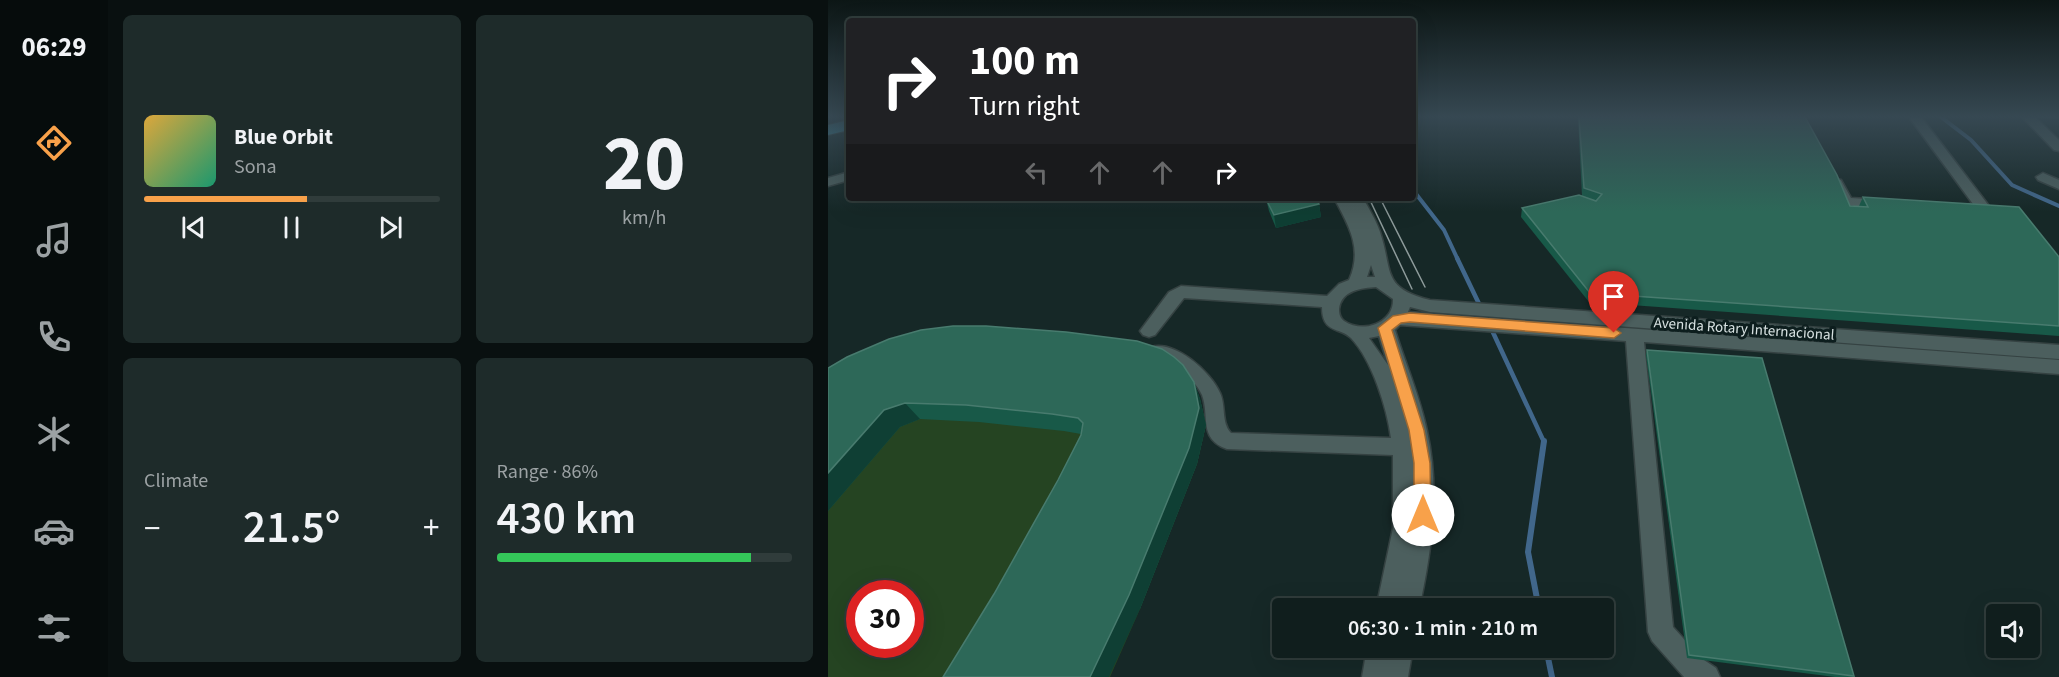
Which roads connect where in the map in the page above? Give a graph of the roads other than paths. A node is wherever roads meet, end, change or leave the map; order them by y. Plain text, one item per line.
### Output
1 (1939, 149) edge
2 (846, 168) edge
3 (1830, 170) edge
4 (828, 173) edge
5 (846, 177) edge
6 (2043, 177) dead end
7 (828, 182) edge
8 (2059, 185) edge
9 (1343, 201) edge
10 (1357, 201) edge
11 (1903, 205) edge
12 (1949, 207) edge
13 (1356, 283) junction
14 (1386, 285) junction
15 (1401, 296) junction
16 (1330, 302) junction
17 (1435, 313) junction
18 (1572, 323) junction
19 (1391, 324) junction
20 (1149, 331) dead end
21 (1356, 332) junction
22 (1634, 334) junction
23 (1956, 344) junction
24 (1137, 348) edge
25 (2059, 352) edge
26 (1926, 356) junction
27 (2059, 367) edge
28 (1403, 447) junction
29 (1390, 598) edge
30 (1409, 598) edge
31 (1378, 658) edge
32 (1398, 658) edge
33 (1375, 677) edge
34 (1395, 677) edge
35 (1707, 677) edge

1 - 12 street
2 - 4 street
3 - 11 street
5 - 7 street
6 - 8 street
9 - 13 street
10 - 14 street
13 - 14 street
13 - 16 street
14 - 15 street
15 - 17 street
15 - 19 street
16 - 20 street
16 - 21 street
17 - 18 street, Avenida Rotary Internacional
17 - 19 street
18 - 22 street, Avenida Rotary Internacional
18 - 23 street, Avenida Rotary Internacional
19 - 21 street
19 - 30 street
21 - 28 street
22 - 26 street, Avenida Rotary Internacional
22 - 35 street
23 - 25 street, Avenida Rotary Internacional
23 - 26 street
24 - 28 street
26 - 27 street, Avenida Rotary Internacional
28 - 29 street
31 - 33 street
32 - 34 street

